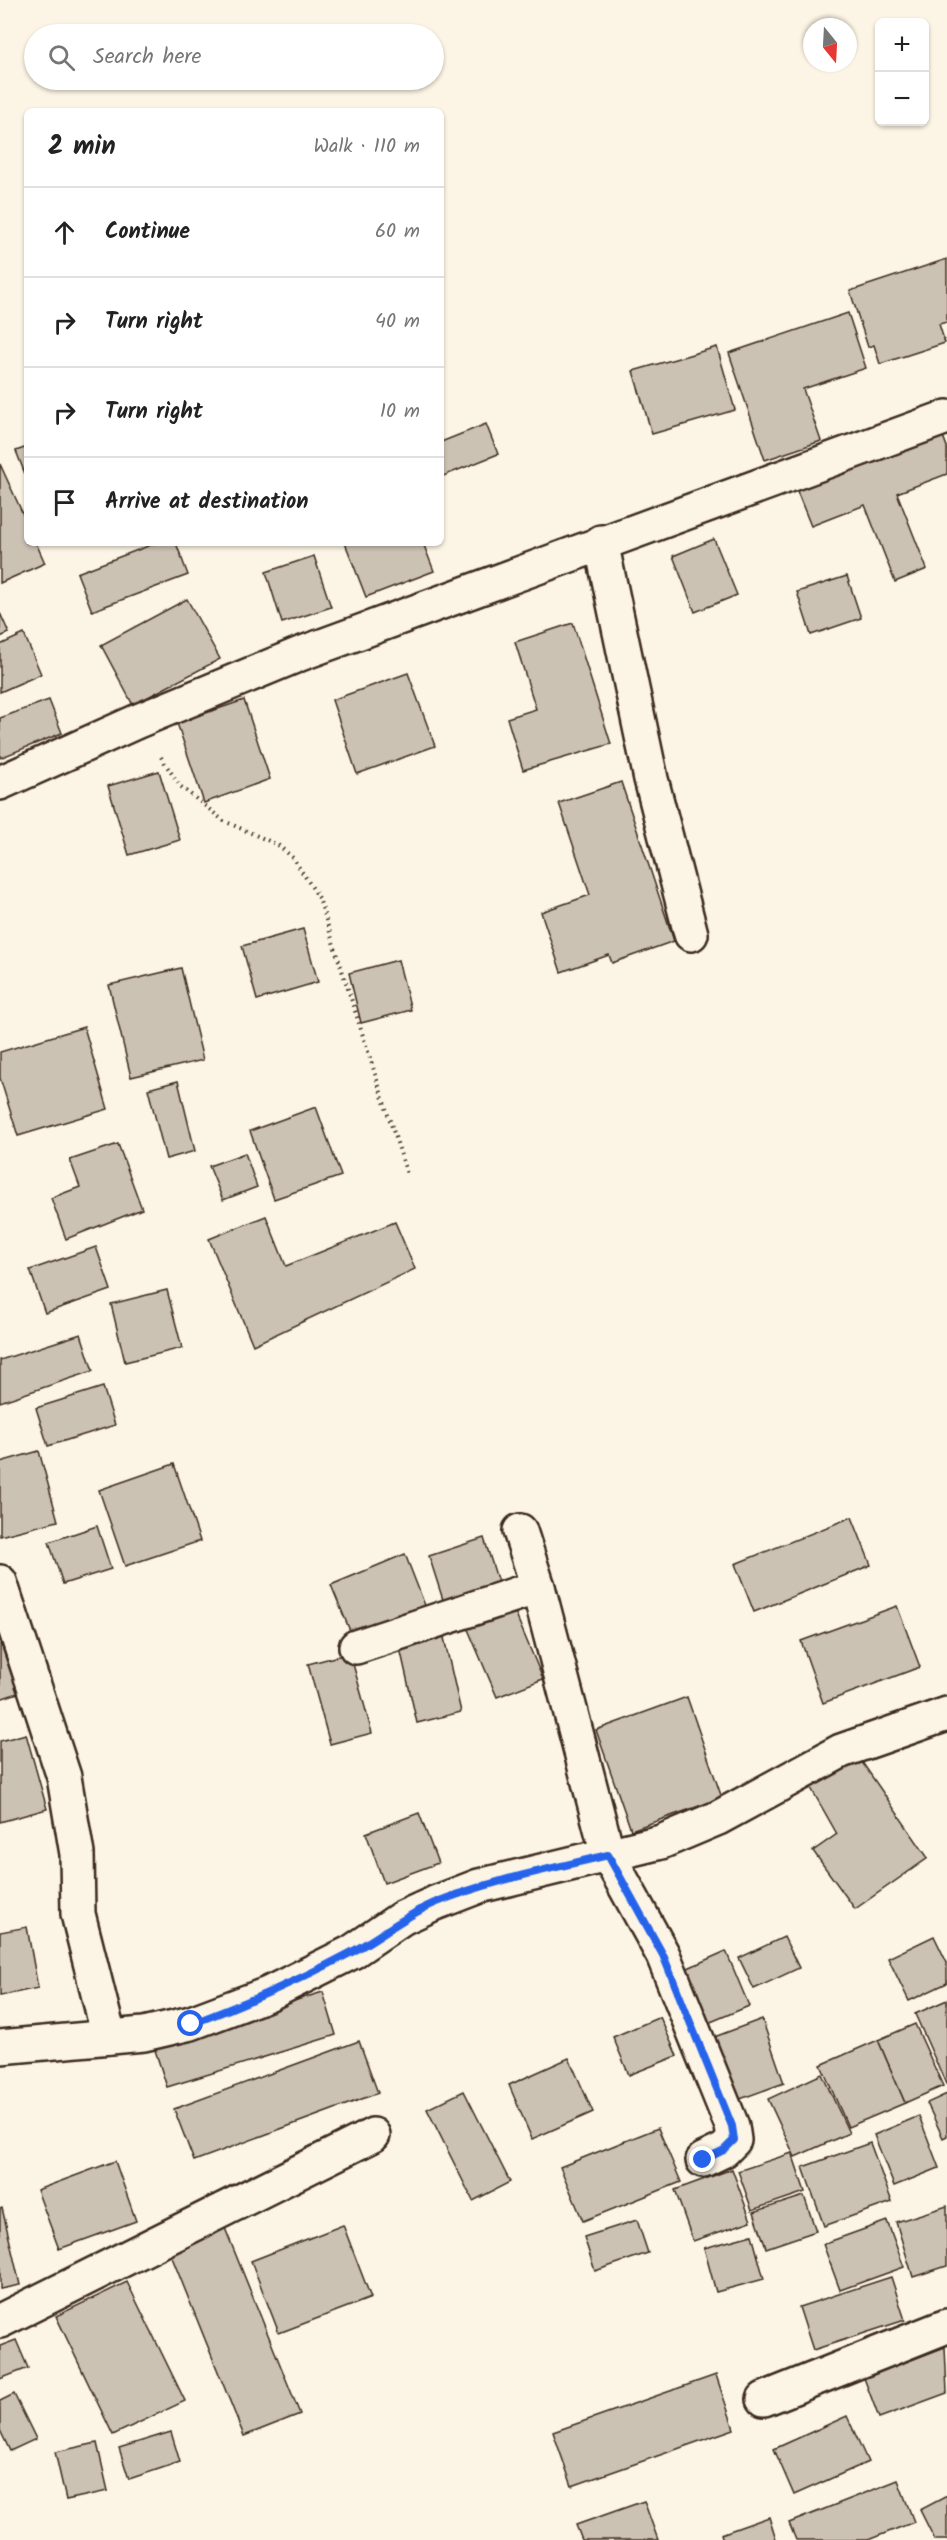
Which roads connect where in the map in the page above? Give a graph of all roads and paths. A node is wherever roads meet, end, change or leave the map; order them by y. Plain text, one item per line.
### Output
1 (947, 417) edge
2 (601, 542) junction
3 (138, 721) junction
4 (0, 783) edge
5 (691, 934) dead end
6 (407, 1174) dead end
7 (520, 1531) dead end
8 (0, 1582) edge
9 (538, 1587) junction
10 (356, 1647) dead end
11 (947, 1714) edge
12 (608, 1855) junction
13 (109, 2037) junction
14 (0, 2047) edge
15 (373, 2135) dead end
16 (703, 2160) dead end
17 (0, 2321) edge
18 (947, 2326) edge
19 (764, 2399) dead end

1 - 2 street
2 - 3 street
2 - 5 street
3 - 4 street
3 - 6 path
7 - 9 street
8 - 13 street
9 - 10 street
9 - 12 street
11 - 12 street
12 - 13 street
12 - 16 street
13 - 14 street
15 - 17 street
18 - 19 street

